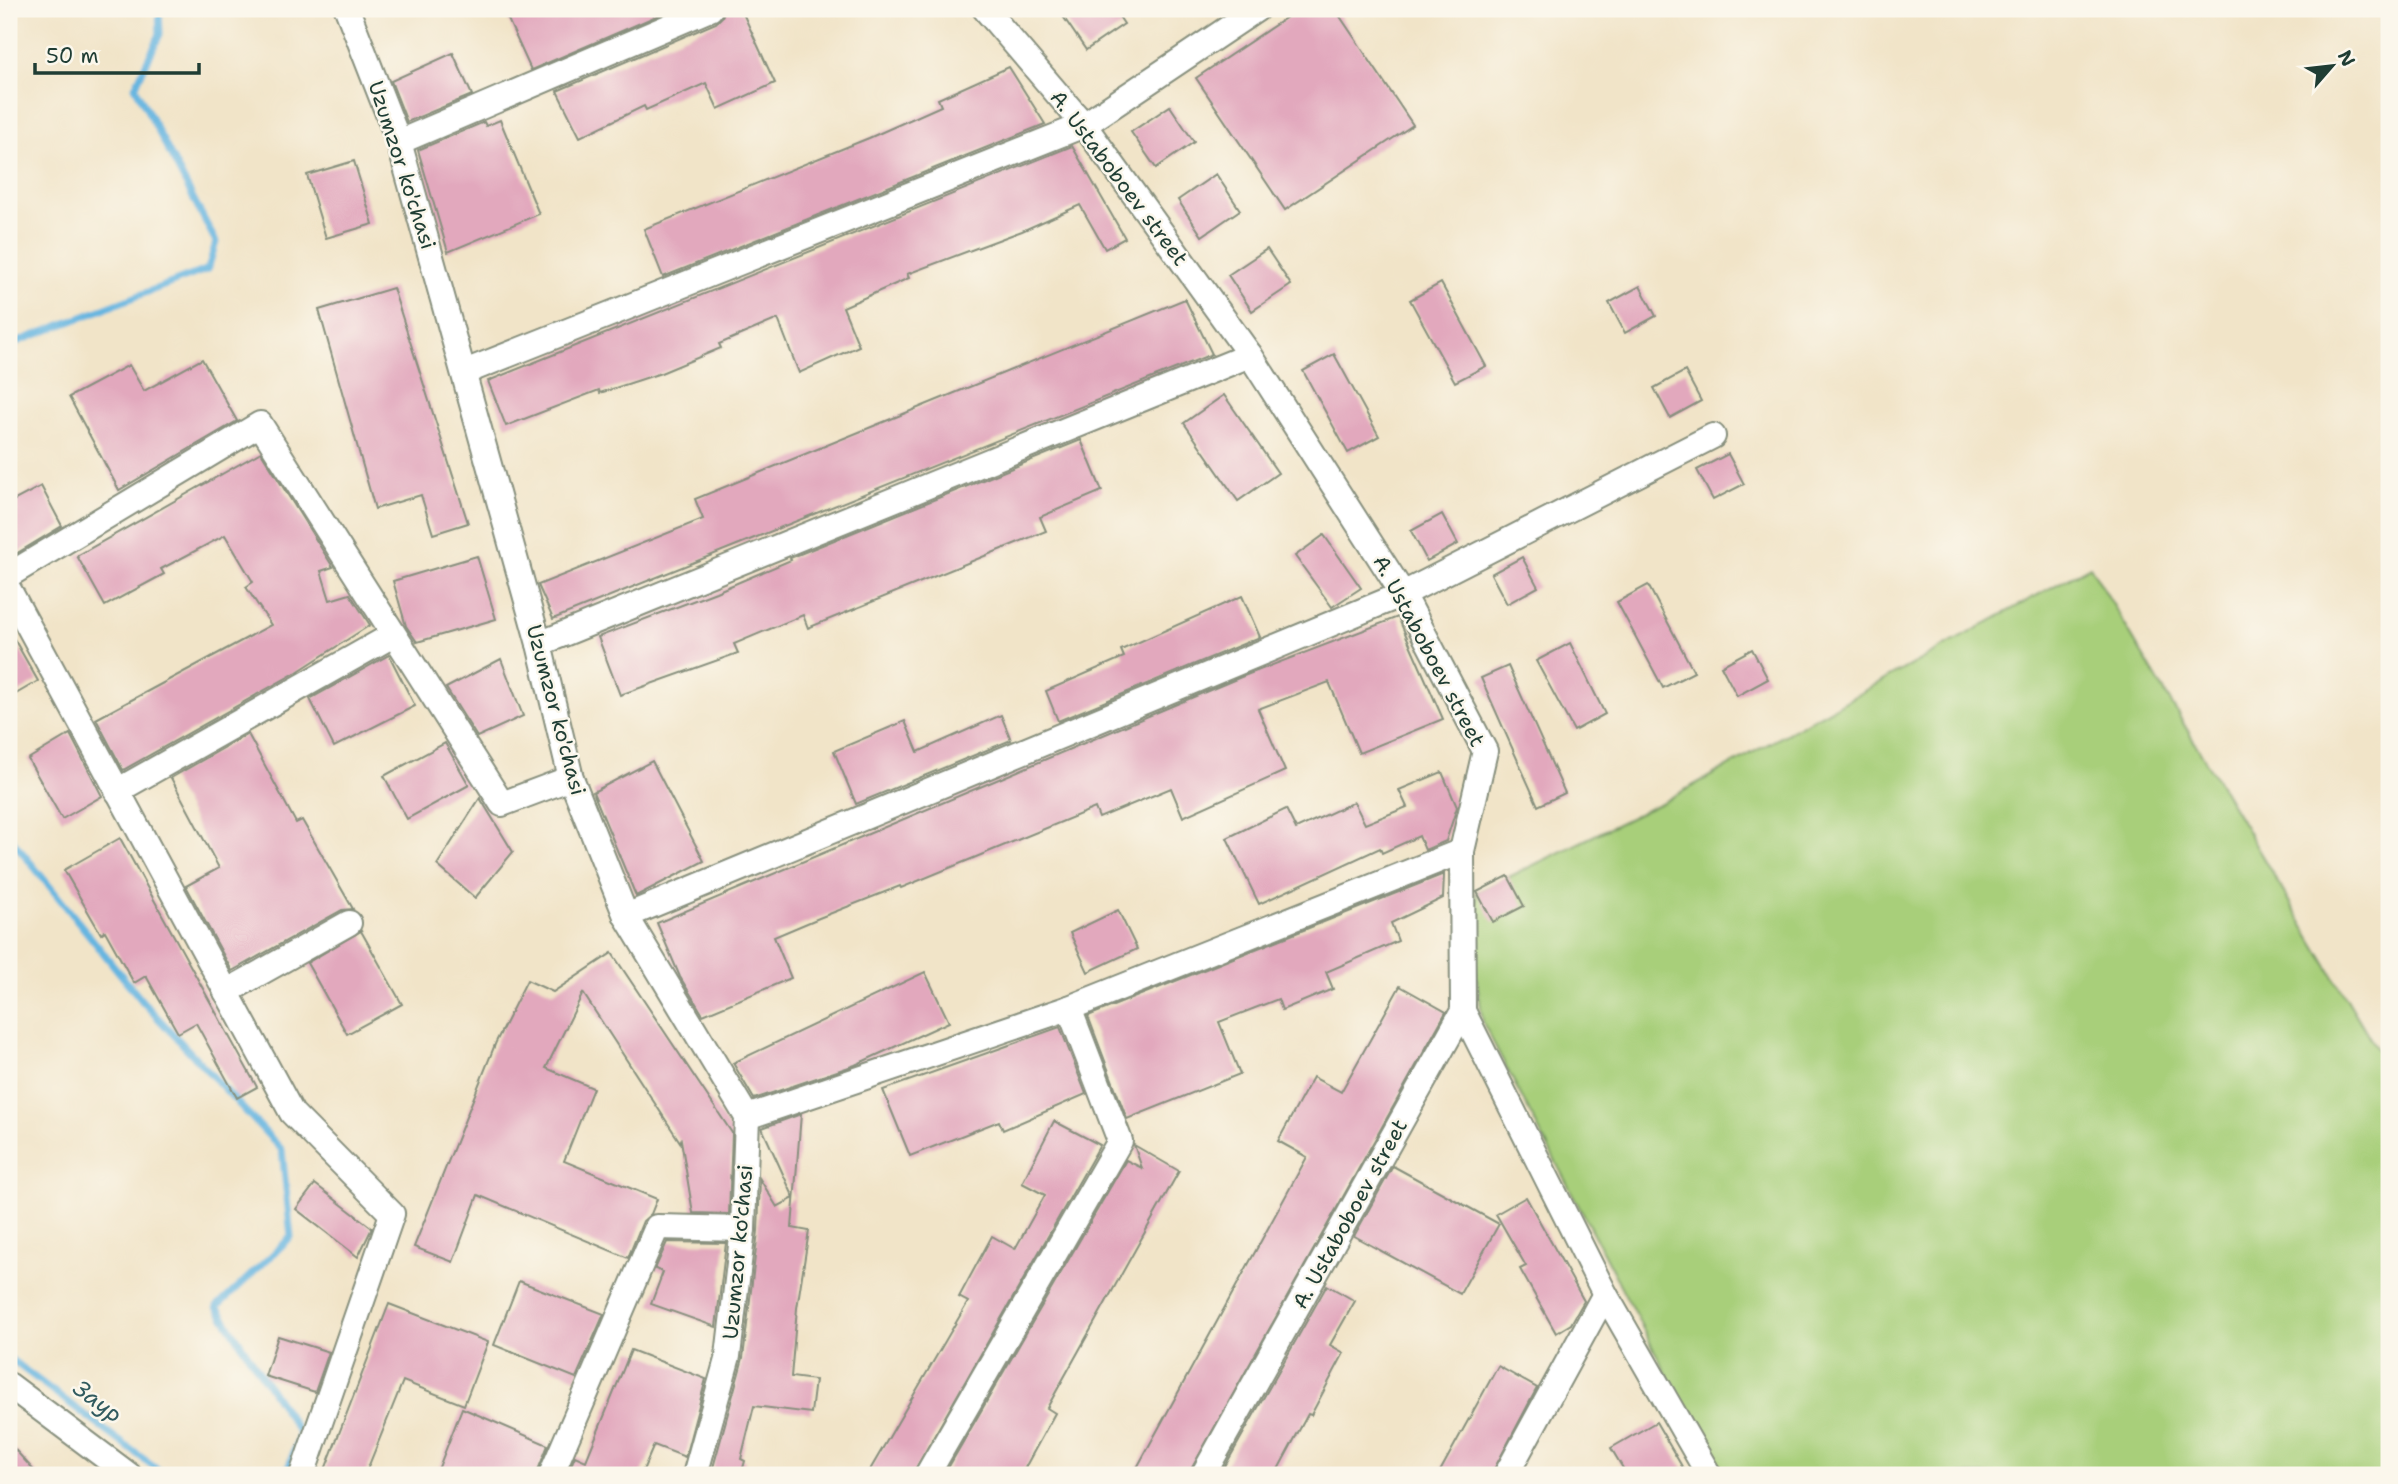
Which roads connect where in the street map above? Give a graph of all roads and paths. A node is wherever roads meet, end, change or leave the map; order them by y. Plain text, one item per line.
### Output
1 (347, 9) edge
2 (710, 9) edge
3 (985, 9) edge
4 (1257, 9) edge
5 (1084, 125) junction
6 (399, 142) junction
7 (1250, 355) junction
8 (465, 372) junction
9 (1713, 436) dead end
10 (9, 575) edge
11 (9, 590) edge
12 (1403, 594) junction
13 (393, 635) junction
14 (539, 644) junction
15 (571, 778) junction
16 (117, 791) junction
17 (1462, 852) junction
18 (626, 916) junction
19 (349, 923) dead end
20 (226, 992) junction
21 (1069, 1008) junction
22 (1463, 1011) junction
23 (747, 1117) junction
24 (743, 1229) junction
25 (1605, 1294) junction
26 (9, 1385) edge
27 (119, 1473) edge
28 (302, 1475) edge
29 (551, 1475) edge
30 (695, 1475) edge
31 (927, 1475) edge
32 (1203, 1475) edge
33 (1506, 1475) edge
34 (1709, 1475) edge

1 - 6 street, Uzumzor ko'chasi
2 - 6 street
3 - 5 street, A. Ustaboboev street
4 - 5 street
5 - 7 street, A. Ustaboboev street
5 - 8 street
6 - 8 street, Uzumzor ko'chasi
7 - 12 street, A. Ustaboboev street
7 - 14 street
8 - 14 street, Uzumzor ko'chasi
9 - 12 street
10 - 13 street
11 - 16 street
12 - 17 street, A. Ustaboboev street
12 - 18 street
13 - 15 street
13 - 16 street
14 - 15 street, Uzumzor ko'chasi
15 - 18 street, Uzumzor ko'chasi
16 - 20 street
17 - 21 street
17 - 22 street, A. Ustaboboev street
18 - 23 street, Uzumzor ko'chasi
19 - 20 street
20 - 28 street
21 - 23 street
21 - 31 street
22 - 25 street
22 - 32 street, A. Ustaboboev street
23 - 24 street, Uzumzor ko'chasi
24 - 29 street
24 - 30 street, Uzumzor ko'chasi
25 - 33 street
25 - 34 street
26 - 27 street

